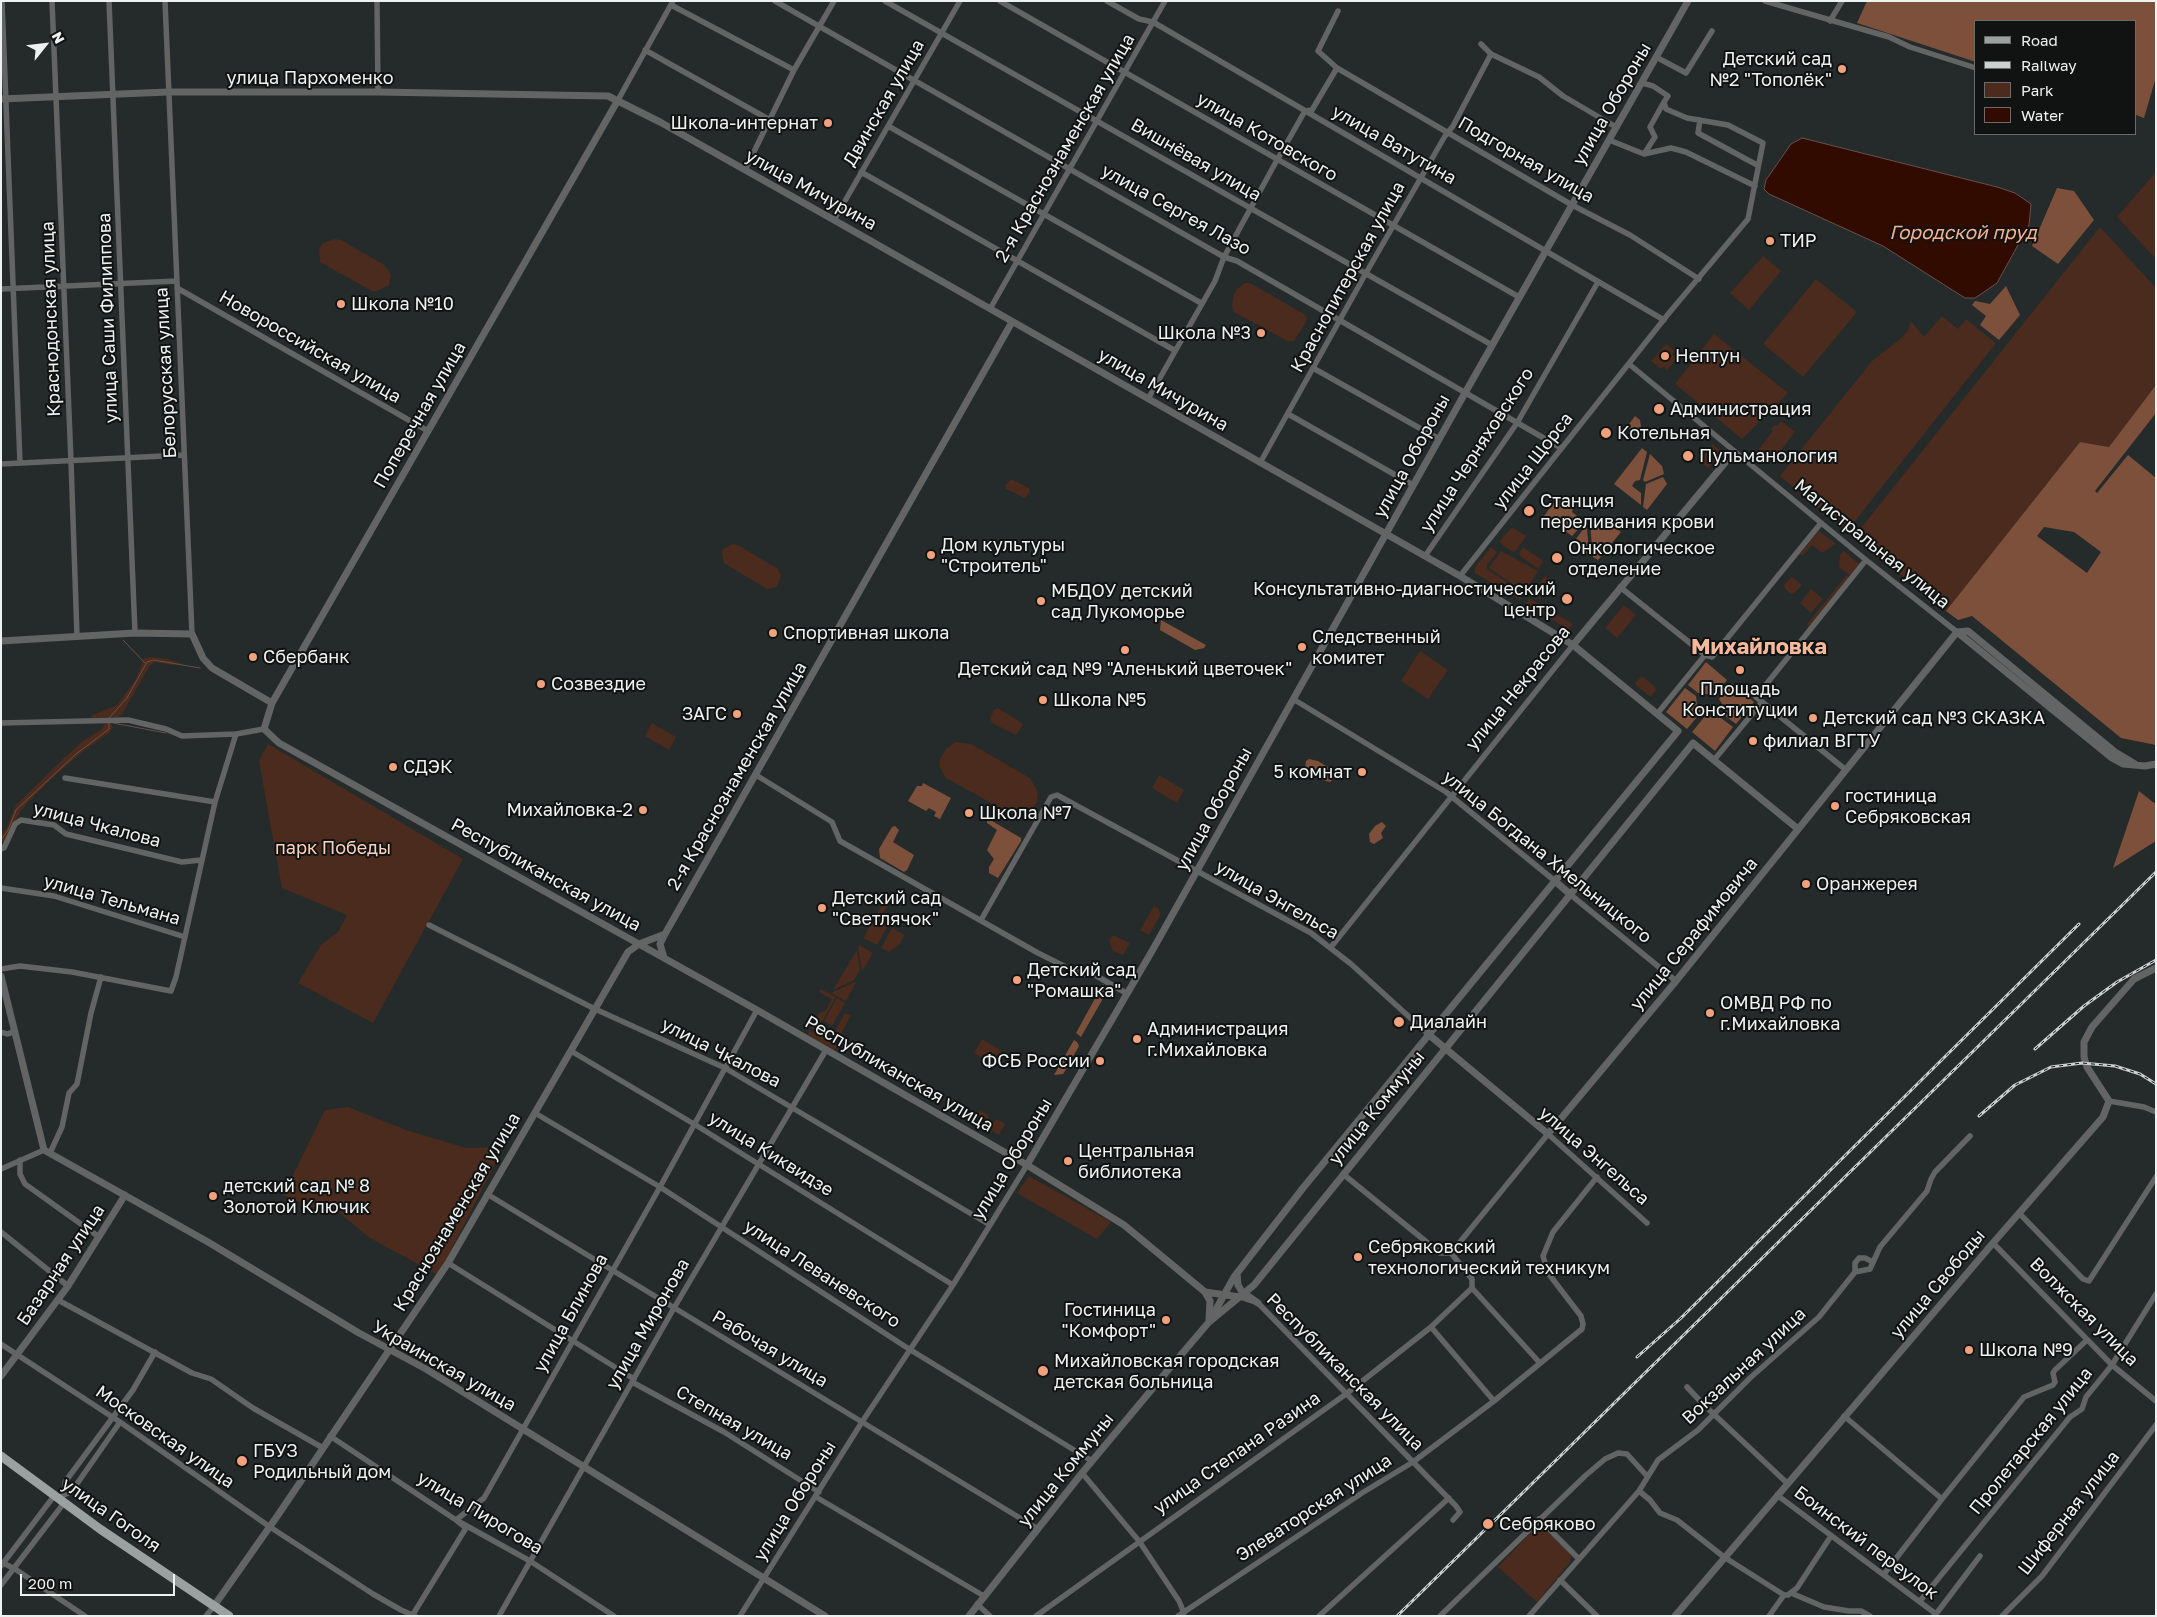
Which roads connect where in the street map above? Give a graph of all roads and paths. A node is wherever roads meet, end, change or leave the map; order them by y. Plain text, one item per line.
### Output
1 (2, 1) edge
2 (52, 1) edge
3 (109, 1) edge
4 (164, 1) edge
5 (377, 1) edge
6 (775, 1) edge
7 (834, 1) edge
8 (885, 1) edge
9 (960, 1) edge
10 (1000, 1) edge
11 (1108, 1) edge
12 (1165, 1) edge
13 (1688, 1) edge
14 (1765, 1) edge
15 (1842, 1) edge
16 (672, 3) edge
17 (1338, 11) dead end
18 (1830, 21) junction
19 (1153, 22) junction
20 (819, 27) junction
21 (1712, 31) dead end
22 (942, 32) junction
23 (1481, 44) dead end
24 (645, 50) junction
25 (1491, 54) junction
26 (1656, 57) junction
27 (1974, 67) edge
28 (1337, 68) junction
29 (794, 70) junction
30 (1125, 73) junction
31 (913, 81) junction
32 (1642, 83) junction
33 (168, 92) junction
34 (378, 92) junction
35 (114, 94) junction
36 (56, 96) junction
37 (4, 99) edge
38 (618, 100) junction
39 (1664, 102) junction
40 (1305, 111) junction
41 (770, 120) junction
42 (1700, 120) junction
43 (1097, 121) junction
44 (888, 126) junction
45 (1616, 126) junction
46 (1448, 133) junction
47 (1609, 140) junction
48 (1644, 154) junction
49 (1277, 160) junction
50 (1757, 165) junction
51 (1071, 168) junction
52 (745, 170) junction
53 (861, 172) junction
54 (1421, 178) junction
55 (1754, 186) junction
56 (1572, 205) junction
57 (1251, 208) junction
58 (1045, 215) junction
59 (834, 220) junction
60 (1393, 226) junction
61 (1547, 250) junction
62 (1224, 257) junction
63 (1017, 261) junction
64 (1366, 273) junction
65 (1698, 279) junction
66 (1598, 282) junction
67 (121, 285) junction
68 (177, 285) junction
69 (65, 287) junction
70 (13, 288) junction
71 (1, 289) edge
72 (1519, 297) junction
73 (1201, 303) junction
74 (990, 309) junction
75 (1339, 320) junction
76 (1664, 320) junction
77 (1012, 322) junction
78 (1492, 345) junction
79 (1174, 350) junction
80 (1629, 364) junction
81 (1313, 368) junction
82 (1465, 393) junction
83 (1148, 399) junction
84 (1288, 414) junction
85 (1517, 423) junction
86 (428, 431) junction
87 (1439, 439) junction
88 (1561, 448) junction
89 (1734, 452) junction
90 (184, 455) junction
91 (128, 458) junction
92 (72, 460) junction
93 (20, 463) junction
94 (1260, 463) junction
95 (1, 464) edge
96 (1413, 485) junction
97 (1821, 523) junction
98 (1385, 534) junction
99 (1425, 556) junction
100 (1866, 560) junction
101 (1460, 576) junction
102 (1620, 587) junction
103 (1957, 632) junction
104 (135, 633) junction
105 (192, 634) junction
106 (77, 636) junction
107 (1, 641) edge
108 (1572, 644) junction
109 (1705, 656) junction
110 (1293, 699) junction
111 (1762, 702) junction
112 (272, 703) junction
113 (1657, 714) junction
114 (1, 723) edge
115 (264, 729) junction
116 (1678, 731) joint
117 (236, 734) junction
118 (1714, 760) junction
119 (2156, 764) edge
120 (1846, 770) junction
121 (756, 775) junction
122 (65, 778) dead end
123 (1451, 796) junction
124 (214, 802) junction
125 (1798, 829) junction
126 (1, 849) edge
127 (202, 860) junction
128 (1196, 871) junction
129 (1555, 881) junction
130 (1, 888) edge
131 (1571, 895) junction
132 (980, 920) junction
133 (429, 925) dead end
134 (665, 934) junction
135 (623, 935) junction
136 (185, 936) junction
137 (639, 944) junction
138 (1331, 947) junction
139 (628, 952) junction
140 (664, 958) junction
141 (2156, 968) edge
142 (1, 969) edge
143 (1, 976) edge
144 (102, 977) junction
145 (1676, 981) junction
146 (1126, 993) junction
147 (595, 1009) junction
148 (757, 1010) junction
149 (1, 1032) edge
150 (14, 1032) junction
151 (1428, 1034) junction
152 (1445, 1048) junction
153 (826, 1050) junction
154 (571, 1051) junction
155 (725, 1068) junction
156 (2109, 1101) junction
157 (792, 1107) junction
158 (2156, 1112) edge
159 (535, 1113) junction
160 (694, 1124) junction
161 (1548, 1134) junction
162 (1970, 1136) dead end
163 (47, 1152) junction
164 (20, 1160) junction
165 (758, 1164) junction
166 (1027, 1165) junction
167 (1, 1168) edge
168 (1343, 1174) junction
169 (1597, 1177) junction
170 (2156, 1177) edge
171 (660, 1187) junction
172 (487, 1194) junction
173 (125, 1195) junction
174 (2018, 1213) junction
175 (1647, 1223) dead end
176 (990, 1225) junction
177 (722, 1228) junction
178 (1, 1232) edge
179 (99, 1237) junction
180 (1993, 1243) junction
181 (1451, 1253) junction
182 (1873, 1262) junction
183 (448, 1263) junction
184 (613, 1269) junction
185 (1238, 1272) junction
186 (1855, 1272) junction
187 (953, 1285) junction
188 (1254, 1285) junction
189 (68, 1286) junction
190 (1472, 1288) junction
191 (1205, 1292) junction
192 (2156, 1294) edge
193 (1224, 1296) junction
194 (1242, 1296) junction
195 (58, 1300) junction
196 (1258, 1303) junction
197 (674, 1308) junction
198 (1209, 1322) junction
199 (1431, 1327) junction
200 (573, 1340) junction
201 (2087, 1340) junction
202 (1, 1344) edge
203 (390, 1349) junction
204 (909, 1349) junction
205 (155, 1352) junction
206 (17, 1354) junction
207 (1540, 1362) junction
208 (2112, 1365) junction
209 (1, 1376) edge
210 (633, 1380) junction
211 (1687, 1387) dead end
212 (1346, 1394) junction
213 (1494, 1401) junction
214 (2156, 1401) edge
215 (1715, 1414) junction
216 (1844, 1416) junction
217 (113, 1418) junction
218 (120, 1422) junction
219 (862, 1422) junction
220 (2156, 1425) edge
221 (523, 1430) junction
222 (330, 1436) junction
223 (323, 1448) junction
224 (1, 1456) edge
225 (1092, 1460) junction
226 (1413, 1462) junction
227 (584, 1466) junction
228 (1082, 1473) junction
229 (1647, 1476) junction
230 (1787, 1483) junction
231 (1639, 1491) junction
232 (817, 1494) junction
233 (1777, 1495) junction
234 (60, 1498) junction
235 (1449, 1498) junction
236 (1942, 1498) junction
237 (1539, 1519) junction
238 (456, 1520) junction
239 (1453, 1520) dead end
240 (270, 1527) junction
241 (1038, 1529) junction
242 (1831, 1536) junction
243 (1139, 1541) junction
244 (1980, 1556) dead end
245 (1724, 1557) junction
246 (1578, 1558) junction
247 (530, 1561) junction
248 (2, 1564) edge
249 (15, 1569) junction
250 (1884, 1574) junction
251 (765, 1577) junction
252 (1560, 1580) junction
253 (1, 1585) edge
254 (1791, 1593) junction
255 (1784, 1595) junction
256 (984, 1596) junction
257 (1920, 1601) junction
258 (978, 1604) junction
259 (214, 1606) junction
260 (1181, 1614) edge
261 (413, 1615) edge
262 (1935, 1615) edge
263 (85, 1616) edge
264 (206, 1616) edge
265 (229, 1616) edge
266 (499, 1616) edge
267 (614, 1616) edge
268 (740, 1616) edge
269 (825, 1616) edge
270 (968, 1616) edge
271 (990, 1616) edge
272 (1036, 1616) edge
273 (1319, 1616) edge
274 (1440, 1616) edge
275 (1529, 1616) edge
276 (1597, 1616) edge
277 (1674, 1616) edge
278 (1769, 1616) edge
279 (1870, 1616) edge
280 (2002, 1616) edge

1 - 37 street
2 - 36 street, Краснодонская улица
3 - 35 street, улица Саши Филиппова
4 - 33 street, Белорусская улица
5 - 34 street
6 - 20 street, улица Сергея Лазо
7 - 20 street
8 - 22 street, Вишнёвая улица
9 - 22 street, Двинская улица
10 - 30 street, улица Котовского
11 - 19 street, улица Ватутина
12 - 19 street, 2-я Краснознаменская улица
13 - 26 street, улица Обороны
14 - 18 street
15 - 18 street
16 - 24 street
16 - 29 street
17 - 28 street
18 - 27 street
19 - 30 street, 2-я Краснознаменская улица
19 - 40 street, улица Ватутина
20 - 29 street
20 - 31 street, улица Сергея Лазо
21 - 26 street
22 - 31 street, Двинская улица
22 - 43 street, Вишнёвая улица
23 - 25 street
24 - 38 street
24 - 41 street
25 - 45 street
25 - 46 street, Краснопитерская улица
26 - 32 street, улица Обороны
28 - 40 street
28 - 46 street, Подгорная улица
29 - 41 street
30 - 43 street, 2-я Краснознаменская улица
30 - 49 street, улица Котовского
31 - 44 street, Двинская улица
31 - 51 street, улица Сергея Лазо
32 - 39 street
32 - 45 street, улица Обороны
33 - 34 street, улица Пархоменко
33 - 35 street, улица Пархоменко
33 - 68 street, Белорусская улица
34 - 38 street, улица Пархоменко
35 - 36 street, улица Пархоменко
35 - 67 street, улица Саши Филиппова
36 - 37 street, улица Пархоменко
36 - 69 street, Краснодонская улица
37 - 70 street
38 - 52 street, улица Мичурина
38 - 86 street, Поперечная улица
39 - 42 street
39 - 48 street
40 - 49 street
40 - 54 street, улица Ватутина
41 - 52 street
42 - 50 street
42 - 50 street, улица Щорса
43 - 51 street, 2-я Краснознаменская улица
43 - 57 street, Вишнёвая улица
44 - 53 street, Двинская улица
44 - 58 street
45 - 47 street, улица Обороны
46 - 54 street, Краснопитерская улица
46 - 56 street, Подгорная улица
47 - 48 street
47 - 56 street, улица Обороны
48 - 55 street
49 - 57 street
49 - 60 street, улица Котовского
50 - 55 street, улица Щорса
51 - 58 street, 2-я Краснознаменская улица
51 - 62 street, улица Сергея Лазо
52 - 59 street, улица Мичурина
53 - 59 street, Двинская улица
53 - 63 street
54 - 60 street, Краснопитерская улица
54 - 61 street, улица Ватутина
55 - 65 street, улица Щорса
56 - 61 street, улица Обороны
56 - 65 street, Подгорная улица
57 - 62 street
57 - 64 street, Вишнёвая улица
58 - 63 street, 2-я Краснознаменская улица
58 - 73 street
59 - 74 street, улица Мичурина
60 - 64 street, Краснопитерская улица
60 - 72 street, улица Котовского
61 - 66 street, улица Ватутина
61 - 72 street, улица Обороны
62 - 73 street
62 - 75 street, улица Сергея Лазо
63 - 74 street, 2-я Краснознаменская улица
63 - 79 street
64 - 75 street, Краснопитерская улица
64 - 78 street, Вишнёвая улица
65 - 76 street, улица Щорса
66 - 76 street, улица Ватутина
66 - 85 street, улица Черняховского
67 - 68 street
67 - 69 street
67 - 91 street, улица Саши Филиппова
68 - 86 street, Новороссийская улица
68 - 90 street, Белорусская улица
69 - 70 street
69 - 92 street, Краснодонская улица
70 - 71 street
70 - 93 street
72 - 78 street, улица Обороны
73 - 79 street
74 - 77 street, улица Мичурина
75 - 81 street, Краснопитерская улица
75 - 82 street, улица Сергея Лазо
76 - 80 street, улица Щорса
77 - 83 street, улица Мичурина
77 - 121 street, 2-я Краснознаменская улица
78 - 82 street, улица Обороны
79 - 83 street
80 - 88 street, улица Щорса
80 - 89 street, Магистральная улица
81 - 84 street, Краснопитерская улица
81 - 87 street
82 - 85 street, улица Сергея Лазо
82 - 87 street, улица Обороны
83 - 94 street, улица Мичурина
84 - 94 street, Краснопитерская улица
84 - 96 street
85 - 88 street, улица Сергея Лазо
85 - 99 street, улица Черняховского
86 - 112 street, Поперечная улица
87 - 96 street, улица Обороны
88 - 101 street, улица Щорса
89 - 97 street, Магистральная улица
89 - 102 street, улица Некрасова
90 - 91 street
90 - 105 street, Белорусская улица
91 - 92 street
91 - 104 street, улица Саши Филиппова
92 - 93 street
92 - 106 street, Краснодонская улица
93 - 95 street
94 - 98 street, улица Мичурина
96 - 98 street, улица Обороны
97 - 100 street, Магистральная улица
97 - 109 street
98 - 99 street, улица Мичурина
98 - 110 street, улица Обороны
99 - 101 street, улица Мичурина
100 - 103 street, Магистральная улица
100 - 111 street
101 - 108 street, улица Мичурина
102 - 108 street, улица Некрасова
102 - 109 street
103 - 119 street
103 - 120 street, улица Серафимовича
104 - 105 street
104 - 106 street
105 - 112 street, Белорусская улица
106 - 107 street
108 - 113 street, улица Мичурина
108 - 123 street, улица Некрасова
109 - 113 street
110 - 123 street, улица Богдана Хмельницкого
110 - 128 street, улица Обороны
111 - 118 street
111 - 120 street
112 - 115 street, Поперечная улица
113 - 116 street, улица Мичурина
114 - 117 street
115 - 117 street
115 - 135 street, Республиканская улица
116 - 129 street, улица Коммуны
117 - 124 street
118 - 125 street
118 - 131 street, улица Коммуны
120 - 125 street, улица Серафимовича
121 - 132 street
121 - 134 street, 2-я Краснознаменская улица
122 - 124 street
123 - 129 street, улица Богдана Хмельницкого
123 - 138 street, улица Некрасова
124 - 127 street
125 - 145 street, улица Серафимовича
126 - 127 street, улица Чкалова
127 - 136 street
128 - 132 street, улица Энгельса
128 - 138 street, улица Энгельса
128 - 146 street, улица Обороны
129 - 131 street, улица Богдана Хмельницкого
129 - 151 street, улица Коммуны
130 - 136 street, улица Тельмана
131 - 145 street, улица Богдана Хмельницкого
131 - 152 street, улица Коммуны
132 - 146 street
133 - 147 street, улица Чкалова
134 - 137 street
134 - 140 street
135 - 137 street, Республиканская улица
135 - 139 street
136 - 144 street
137 - 139 street, Краснознаменская улица
137 - 140 street, Республиканская улица
138 - 151 street, улица Энгельса
139 - 147 street, Краснознаменская улица
140 - 148 street, Республиканская улица
141 - 156 street
142 - 144 street
143 - 150 street
144 - 163 street
145 - 161 street, улица Серафимовича
146 - 166 street, улица Обороны
147 - 154 street, Краснознаменская улица
147 - 155 street, улица Чкалова
148 - 153 street, Республиканская улица
148 - 155 street, улица Блинова
149 - 150 street
150 - 163 street
151 - 152 street, улица Энгельса
151 - 185 street, улица Коммуны
152 - 161 street, улица Энгельса
152 - 168 street, улица Коммуны
153 - 157 street, улица Миронова
153 - 166 street, Республиканская улица
154 - 159 street, Краснознаменская улица
154 - 160 street, улица Киквидзе
155 - 157 street, улица Чкалова
155 - 160 street, улица Блинова
156 - 158 street
156 - 174 street, улица Свободы
157 - 165 street, улица Миронова
157 - 176 street, улица Чкалова
159 - 171 street, улица Леваневского
159 - 172 street, Краснознаменская улица
160 - 165 street, улица Киквидзе
160 - 171 street, улица Блинова
161 - 169 street, улица Энгельса
161 - 181 street, улица Серафимовича
162 - 182 street
163 - 164 street
163 - 173 street, Украинская улица
164 - 167 street
164 - 179 street
165 - 177 street, улица Миронова
165 - 187 street, улица Киквидзе
166 - 176 street, улица Обороны
166 - 191 street, Республиканская улица
168 - 181 street
168 - 188 street, улица Коммуны
169 - 175 street, улица Энгельса
169 - 207 street, Элеваторская улица
170 - 174 street
171 - 177 street, улица Леваневского
171 - 184 street, улица Блинова
172 - 183 street, Краснознаменская улица
172 - 184 street, Рабочая улица
173 - 179 street, Базарная улица
173 - 203 street, Украинская улица
174 - 180 street, улица Свободы
176 - 187 street, улица Обороны
177 - 197 street, улица Миронова
177 - 204 street, улица Леваневского
178 - 189 street
179 - 189 street, Базарная улица
180 - 201 street, Волжская улица
180 - 216 street, улица Свободы
181 - 190 street
182 - 186 street, Вокзальная улица
182 - 186 street
183 - 200 street, Степная улица
183 - 203 street, Краснознаменская улица
184 - 197 street, Рабочая улица
184 - 200 street, улица Блинова
185 - 188 street
185 - 193 street, улица Коммуны
185 - 194 street
186 - 215 street, Вокзальная улица
187 - 204 street, улица Обороны
188 - 194 street, улица Коммуны
188 - 196 street
189 - 195 street, Базарная улица
190 - 199 street, улица Степана Разина
190 - 207 street
191 - 193 street, Республиканская улица
191 - 198 street
192 - 208 street, Пролетарская улица
193 - 194 street, Республиканская улица
193 - 198 street, улица Коммуны
194 - 196 street
194 - 198 street, улица Коммуны
195 - 205 street
195 - 206 street, Базарная улица
196 - 212 street, Республиканская улица
197 - 210 street, улица Миронова
197 - 219 street, Рабочая улица
198 - 225 street, улица Коммуны
199 - 212 street, улица Степана Разина
199 - 213 street
200 - 210 street, Степная улица
200 - 221 street, улица Блинова
201 - 208 street, Волжская улица
201 - 236 street
202 - 206 street, Московская улица
203 - 221 street, Украинская улица
203 - 222 street, Краснознаменская улица
204 - 219 street, улица Обороны
204 - 225 street, улица Леваневского
205 - 217 street
205 - 223 street
206 - 209 street, Базарная улица
206 - 217 street, Московская улица
207 - 213 street, Элеваторская улица
208 - 214 street, Волжская улица
208 - 257 street, Пролетарская улица
210 - 227 street, улица Миронова
210 - 232 street, Степная улица
211 - 215 street
212 - 226 street, Республиканская улица
212 - 243 street, улица Степана Разина
213 - 226 street, Элеваторская улица
215 - 229 street, Вокзальная улица
215 - 230 street
216 - 230 street, улица Свободы
216 - 236 street
217 - 218 street, Московская улица
217 - 234 street
218 - 234 street
218 - 240 street, Московская улица
219 - 232 street, улица Обороны
219 - 241 street, Рабочая улица
220 - 280 street, Шиферная улица
221 - 227 street, Украинская улица
221 - 238 street, улица Блинова
222 - 223 street, Краснознаменская улица
222 - 238 street, улица Пирогова
223 - 240 street, Краснознаменская улица
224 - 234 main road, улица Гоголя
225 - 228 street, улица Коммуны
226 - 235 street, Республиканская улица
226 - 260 street, Элеваторская улица
227 - 247 street, улица Миронова
227 - 251 street, Украинская улица
228 - 241 street, улица Коммуны
228 - 243 street
229 - 231 street, Вокзальная улица
229 - 237 street
230 - 233 street, улица Свободы
231 - 245 street
231 - 246 street, Вокзальная улица
232 - 251 street, улица Обороны
232 - 256 street, Степная улица
233 - 242 street, Боинский переулок
233 - 245 street, улица Свободы
234 - 248 street
234 - 249 street
234 - 259 main road, улица Гоголя
235 - 239 street, Республиканская улица
235 - 273 street
236 - 250 street
237 - 246 street
237 - 274 street
238 - 247 street, улица Пирогова
238 - 261 street
240 - 259 street, Краснознаменская улица
240 - 261 street, Московская улица
241 - 256 street, улица Коммуны
242 - 250 street, Боинский переулок
242 - 254 street
243 - 260 street
243 - 272 street, улица Степана Разина
244 - 262 street
245 - 255 street
245 - 277 street, улица Свободы
246 - 252 street, Вокзальная улица
247 - 266 street, улица Миронова
247 - 267 street, улица Пирогова
248 - 249 street
249 - 253 street
249 - 263 street
250 - 257 street, Боинский переулок
251 - 268 street, улица Обороны
251 - 269 street, Украинская улица
252 - 275 street, Вокзальная улица
252 - 276 street
254 - 255 street
254 - 279 street
255 - 278 street
256 - 258 street, улица Коммуны
257 - 262 street, Боинский переулок
258 - 270 street, улица Коммуны
258 - 271 street
259 - 264 street, Краснознаменская улица
259 - 265 main road, улица Гоголя

